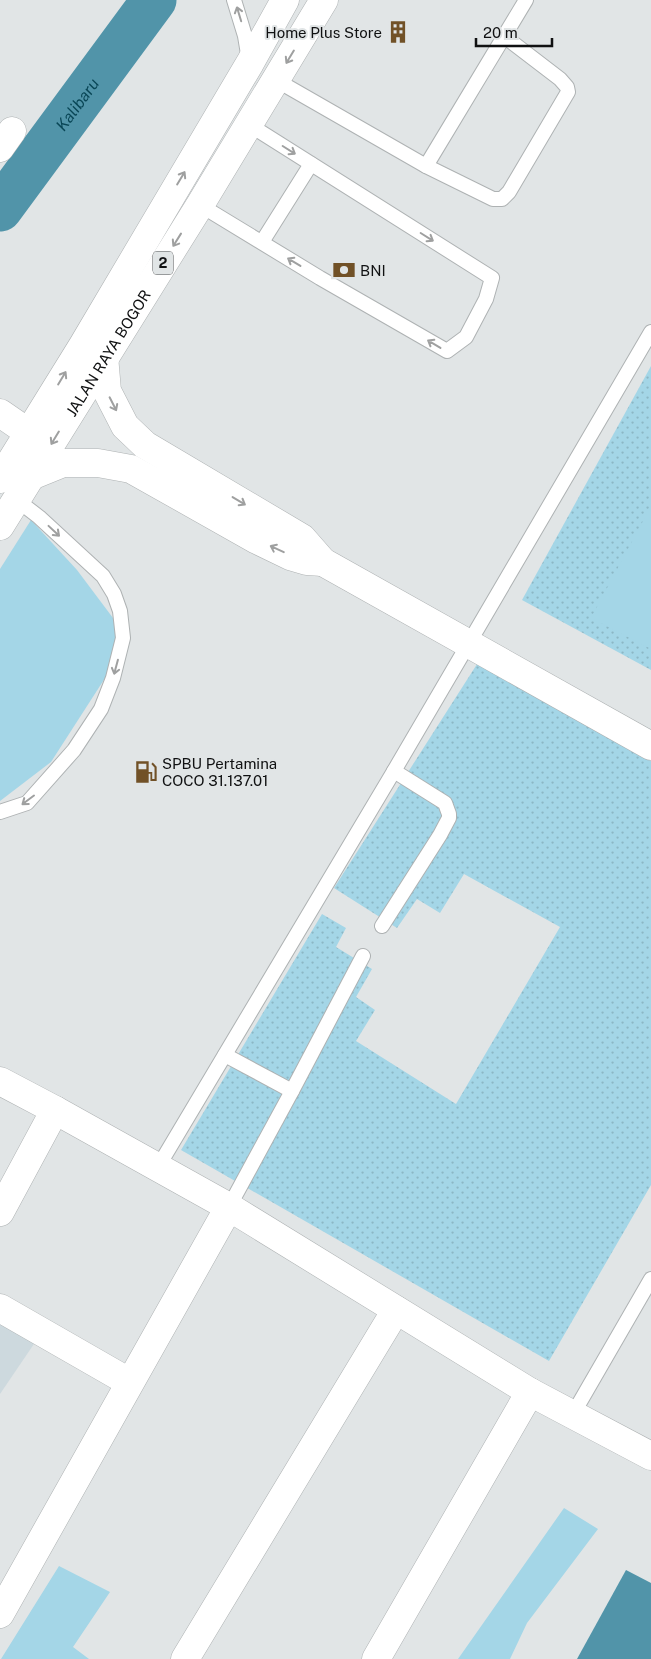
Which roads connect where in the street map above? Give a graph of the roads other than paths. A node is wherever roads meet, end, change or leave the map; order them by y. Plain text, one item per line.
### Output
1 (234, 0) edge
2 (285, 0) edge
3 (324, 0) edge
4 (526, 0) edge
5 (504, 36) junction
6 (250, 63) junction
7 (276, 80) junction
8 (248, 124) junction
9 (311, 164) junction
10 (426, 166) junction
11 (200, 205) junction
12 (262, 242) junction
13 (651, 332) edge
14 (93, 350) junction
15 (0, 413) edge
16 (29, 433) junction
17 (145, 445) junction
18 (131, 469) junction
19 (31, 476) junction
20 (5, 489) edge
21 (0, 526) edge
22 (323, 562) junction
23 (469, 643) junction
24 (651, 746) edge
25 (394, 771) junction
26 (0, 812) edge
27 (382, 926) dead end
28 (363, 956) dead end
29 (225, 1054) junction
30 (0, 1081) edge
31 (292, 1091) junction
32 (56, 1110) junction
33 (158, 1167) junction
34 (229, 1207) junction
35 (0, 1212) edge
36 (651, 1279) edge
37 (0, 1308) edge
38 (396, 1310) junction
39 (129, 1382) junction
40 (530, 1392) junction
41 (573, 1414) junction
42 (651, 1456) edge
43 (0, 1614) edge
44 (193, 1656) edge
45 (376, 1659) edge

6 -> 1 lane
2 - 6 main road, JALAN RAYA BOGOR / 2
3 -> 7 main road, JALAN RAYA BOGOR / 2
4 - 5 lane
5 - 10 lane
5 - 10 lane
14 -> 6 main road, JALAN RAYA BOGOR / 2
7 - 8 main road, JALAN RAYA BOGOR / 2
7 - 10 lane
8 -> 9 lane
8 - 11 main road, JALAN RAYA BOGOR / 2
9 - 12 lane
9 -> 12 lane
11 - 12 lane
11 -> 14 main road, JALAN RAYA BOGOR / 2
13 - 23 lane
16 -> 14 main road, JALAN RAYA BOGOR / 2
14 -> 17 main road
14 -> 19 main road, JALAN RAYA BOGOR / 2
15 - 16 main road
16 - 20 main road, JALAN RAYA BOGOR / 2
17 - 18 main road
17 -> 22 main road
18 - 19 main road
22 -> 18 main road
19 - 20 main road, JALAN RAYA BOGOR / 2
20 - 21 main road, JALAN RAYA BOGOR / 2
20 -> 26 lane
22 - 23 main road
23 - 24 main road
23 - 25 lane
25 - 27 lane
25 - 29 lane
28 - 31 lane
29 - 31 lane
29 - 33 lane
30 - 32 main road
31 - 34 lane
32 - 33 main road
32 - 35 main road
33 - 34 main road
34 - 38 main road
34 - 39 main road
36 - 41 lane
37 - 39 main road
38 - 40 main road
38 - 44 main road
39 - 43 main road
40 - 41 main road
40 - 45 main road
41 - 42 main road

